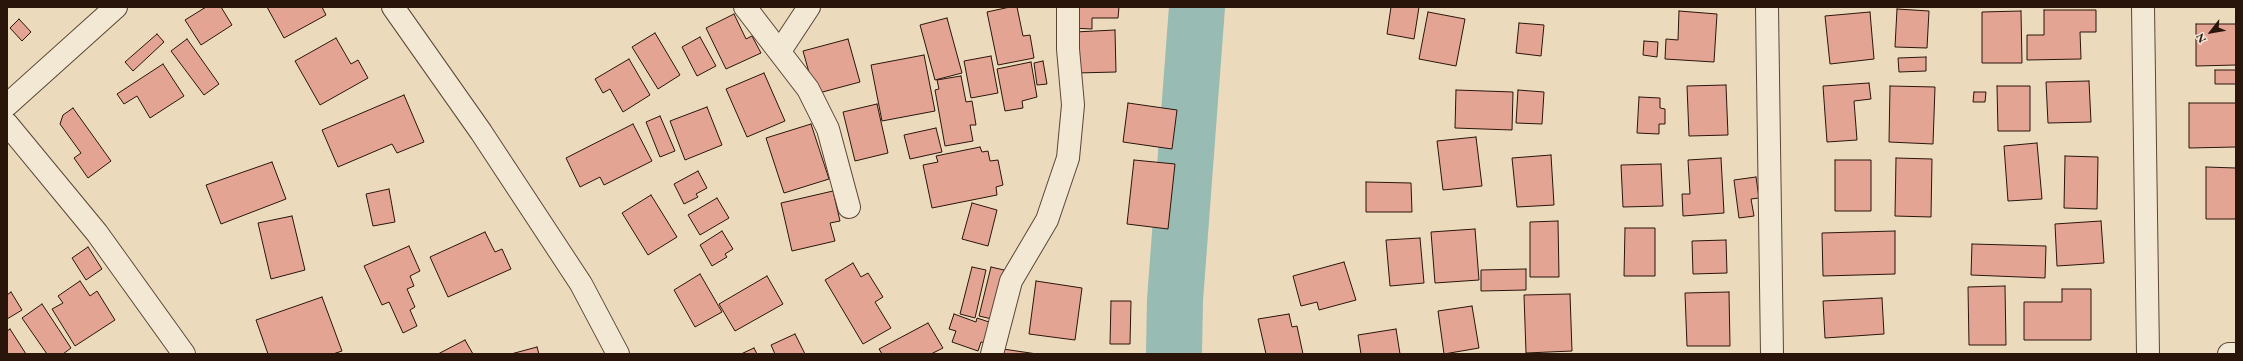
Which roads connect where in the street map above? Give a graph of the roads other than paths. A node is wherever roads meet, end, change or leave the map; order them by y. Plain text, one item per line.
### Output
1 (116, 7) edge
2 (393, 7) edge
3 (745, 7) edge
4 (809, 7) edge
5 (1068, 7) edge
6 (1767, 7) edge
7 (2143, 7) edge
8 (780, 51) junction
9 (7, 105) edge
10 (7, 124) edge
11 (849, 206) dead end
12 (184, 354) edge
13 (618, 354) edge
14 (992, 354) edge
15 (1772, 354) edge
16 (2148, 354) edge
17 (2229, 354) edge
18 (2236, 354) edge

1 - 9 street
2 - 13 street
3 - 8 street
4 - 8 street
5 - 14 street
6 - 15 street
7 - 16 street
8 - 11 street
10 - 12 street
17 - 18 street

